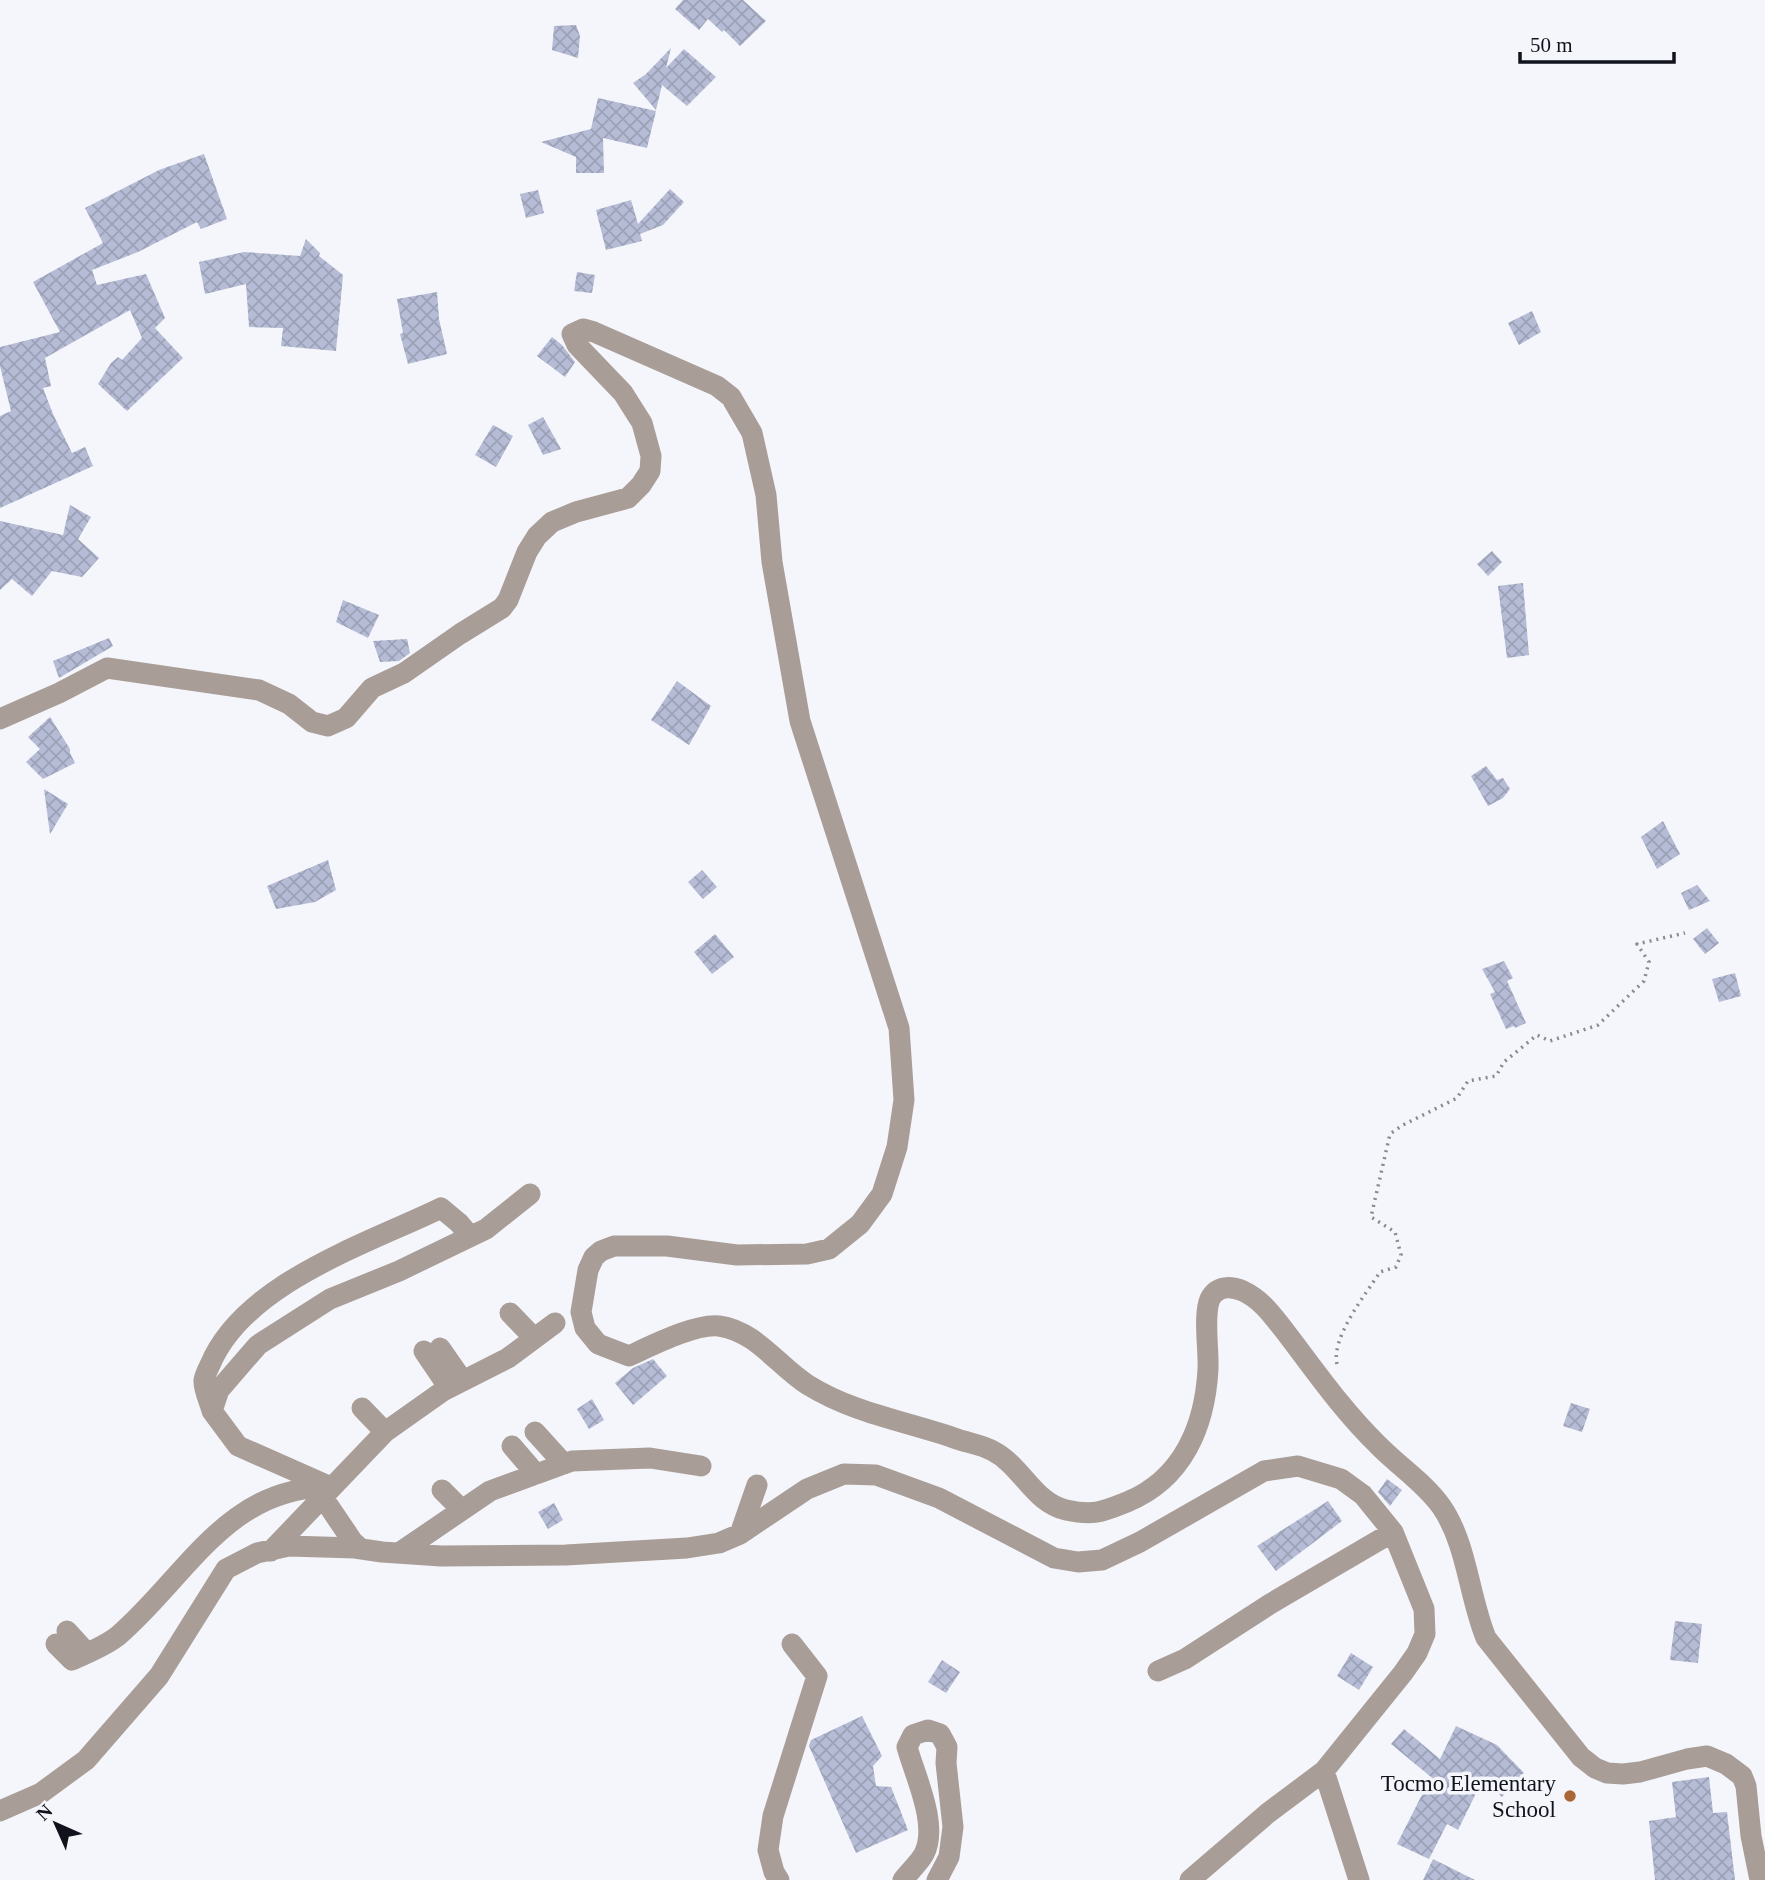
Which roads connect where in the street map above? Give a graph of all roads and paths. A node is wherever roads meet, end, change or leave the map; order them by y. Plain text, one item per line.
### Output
1 (0, 719) edge
2 (1685, 933) dead end
3 (530, 1194) dead end
4 (470, 1236) junction
5 (510, 1313) dead end
6 (555, 1323) dead end
7 (534, 1338) junction
8 (432, 1349) dead end
9 (1339, 1371) dead end
10 (456, 1384) junction
11 (362, 1408) dead end
12 (212, 1411) junction
13 (385, 1432) junction
14 (536, 1432) dead end
15 (512, 1446) dead end
16 (564, 1464) junction
17 (701, 1466) dead end
18 (536, 1474) junction
19 (757, 1485) dead end
20 (442, 1490) dead end
21 (327, 1491) junction
22 (462, 1510) junction
23 (1393, 1532) junction
24 (740, 1534) junction
25 (361, 1549) junction
26 (271, 1550) junction
27 (399, 1553) junction
28 (61, 1637) dead end
29 (792, 1644) dead end
30 (1158, 1671) dead end
31 (1324, 1771) junction
32 (0, 1811) edge
33 (779, 1880) edge
34 (903, 1880) edge
35 (937, 1880) edge
36 (1190, 1880) edge
37 (1359, 1880) edge
38 (1759, 1880) edge

1 - 38 street
2 - 9 path
3 - 4 street
4 - 12 street
4 - 12 street
5 - 7 street
6 - 7 street
7 - 10 street
8 - 10 street
10 - 13 street
11 - 13 street
12 - 21 street
13 - 21 street
14 - 16 street
15 - 18 street
16 - 17 street
16 - 18 street
18 - 22 street
19 - 24 street
20 - 22 street
21 - 25 street
21 - 26 street
21 - 28 street
22 - 27 street
23 - 24 street
23 - 30 street
23 - 31 street
24 - 27 street
25 - 26 street
25 - 27 street
26 - 32 street
29 - 33 street
31 - 36 street
31 - 37 street
34 - 35 street

